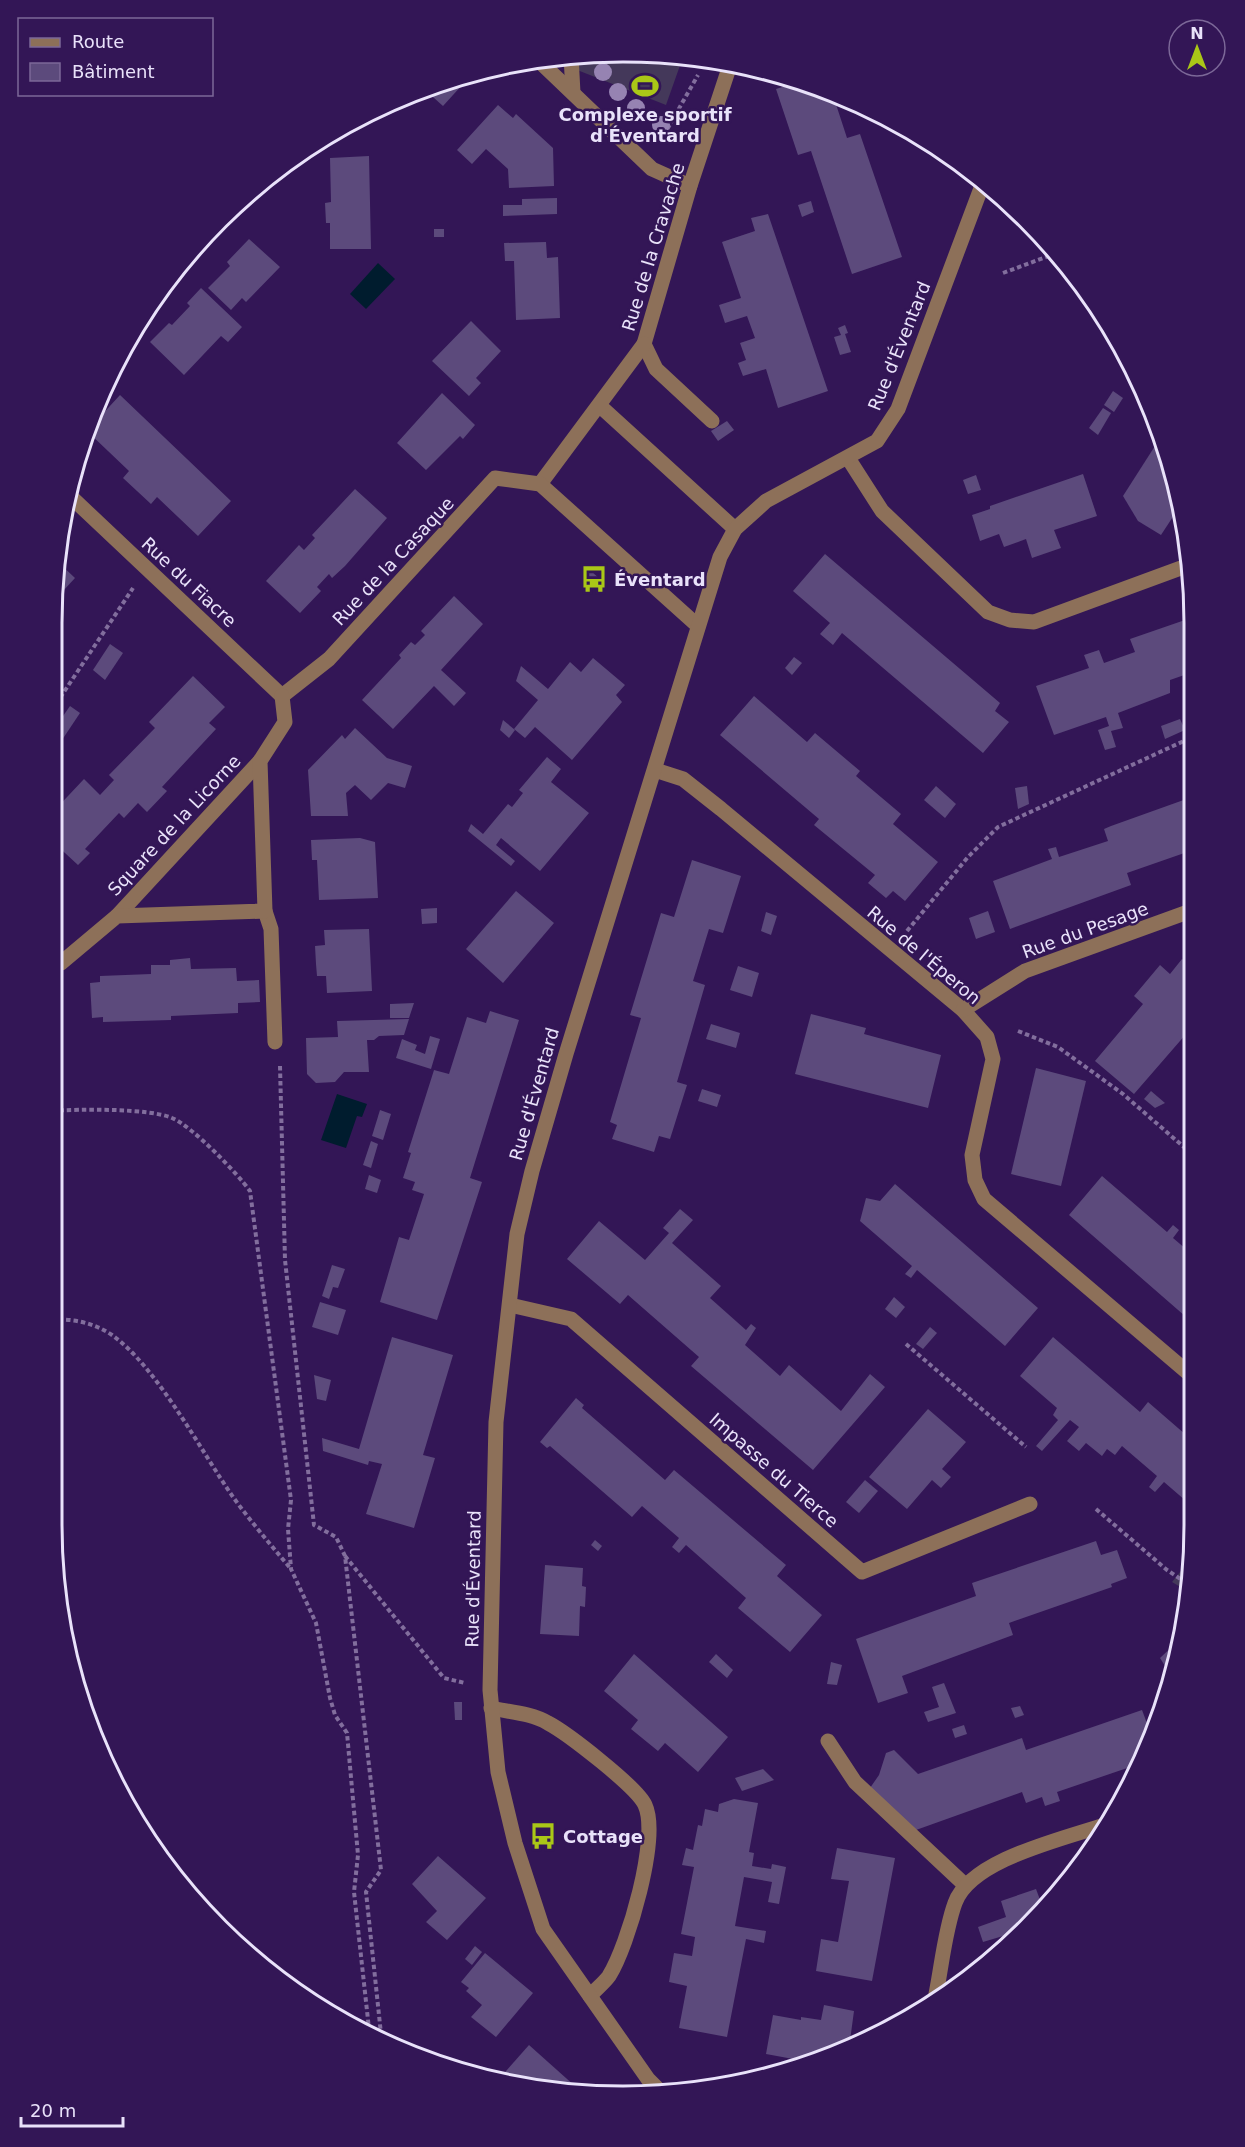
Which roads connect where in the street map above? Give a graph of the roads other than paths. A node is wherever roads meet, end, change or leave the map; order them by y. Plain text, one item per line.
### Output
1 (571, 64) edge
2 (545, 67) edge
3 (728, 71) edge
4 (573, 93) junction
5 (690, 186) junction
6 (980, 191) edge
7 (644, 344) junction
8 (600, 406) junction
9 (712, 421) dead end
10 (848, 458) junction
11 (540, 484) junction
12 (75, 501) edge
13 (735, 529) junction
14 (1181, 568) edge
15 (698, 626) junction
16 (282, 696) junction
17 (260, 761) junction
18 (655, 770) junction
19 (265, 910) junction
20 (1184, 913) edge
21 (117, 916) junction
22 (62, 962) edge
23 (963, 1010) junction
24 (275, 1042) road end
25 (510, 1305) junction
26 (1184, 1369) edge
27 (1030, 1504) dead end
28 (491, 1708) junction
29 (828, 1741) dead end
30 (1094, 1829) edge
31 (965, 1885) junction
32 (937, 1989) edge
33 (590, 1996) junction
34 (653, 2084) edge

1 - 4 street
2 - 4 street
3 - 5 street, Rue de la Cravache
4 - 5 street
5 - 7 street, Rue de la Cravache
6 - 10 street, Rue d'Éventard
7 - 8 street
7 - 9 street, Rue de la Cravache
8 - 11 street
8 - 13 street
10 - 13 street, Rue d'Éventard
10 - 14 street
11 - 15 street
11 - 16 street, Rue de la Casaque
12 - 16 street, Rue du Fiacre
13 - 15 street, Rue d'Éventard
15 - 18 street, Rue d'Éventard
16 - 17 street, Square de la Licorne
17 - 19 street, Square de la Licorne
17 - 21 street, Square de la Licorne
18 - 23 street, Rue de l'Éperon
18 - 25 street, Rue d'Éventard
19 - 21 street, Square de la Licorne
19 - 24 street
20 - 23 street, Rue du Pesage
21 - 22 street, Square de la Licorne
23 - 26 street, Rue de l'Éperon
25 - 27 street, Impasse du Tierce
25 - 28 street, Rue d'Éventard
28 - 33 street, Rue d'Éventard
28 - 33 street
29 - 31 street
30 - 31 street
31 - 32 street
33 - 34 street, Rue d'Éventard

